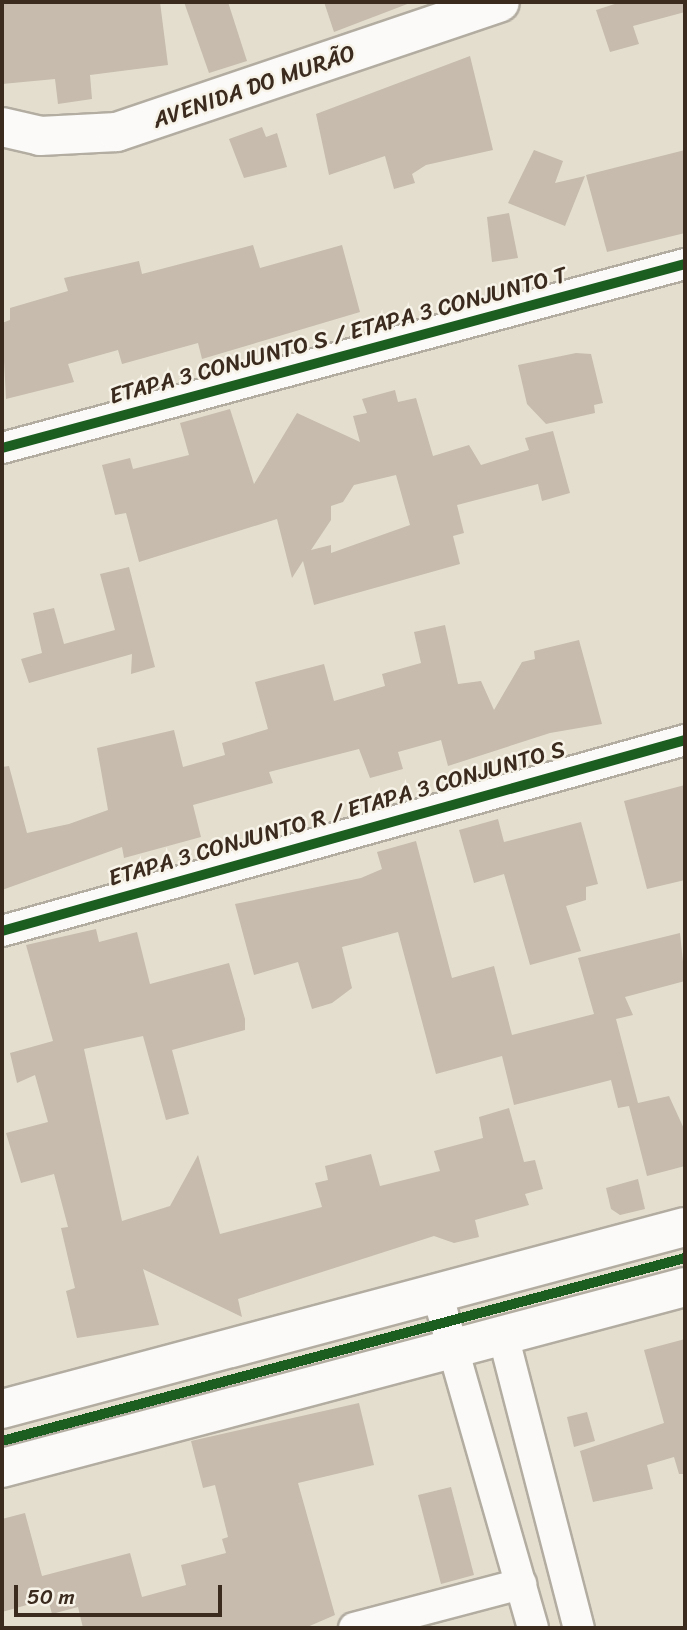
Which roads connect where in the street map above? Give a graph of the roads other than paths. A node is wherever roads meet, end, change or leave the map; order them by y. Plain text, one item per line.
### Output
1 (500, 2) edge
2 (2, 127) edge
3 (685, 264) edge
4 (2, 448) edge
5 (685, 740) edge
6 (2, 931) edge
7 (685, 1227) edge
8 (685, 1287) edge
9 (437, 1293) junction
10 (503, 1335) junction
11 (457, 1348) junction
12 (2, 1409) edge
13 (2, 1468) edge
14 (521, 1584) junction
15 (354, 1628) edge
16 (533, 1628) edge
17 (579, 1628) edge

1 - 2 street, AVENIDA DO MURÃO
3 - 4 street, ETAPA 3 CONJUNTO S / ETAPA 3 CONJUNTO T
5 - 6 street, ETAPA 3 CONJUNTO R / ETAPA 3 CONJUNTO S
7 - 9 street
8 - 10 street
9 - 11 street
9 - 12 street
10 - 11 street
10 - 17 street
11 - 13 street
11 - 14 street
14 - 15 street
14 - 16 street

